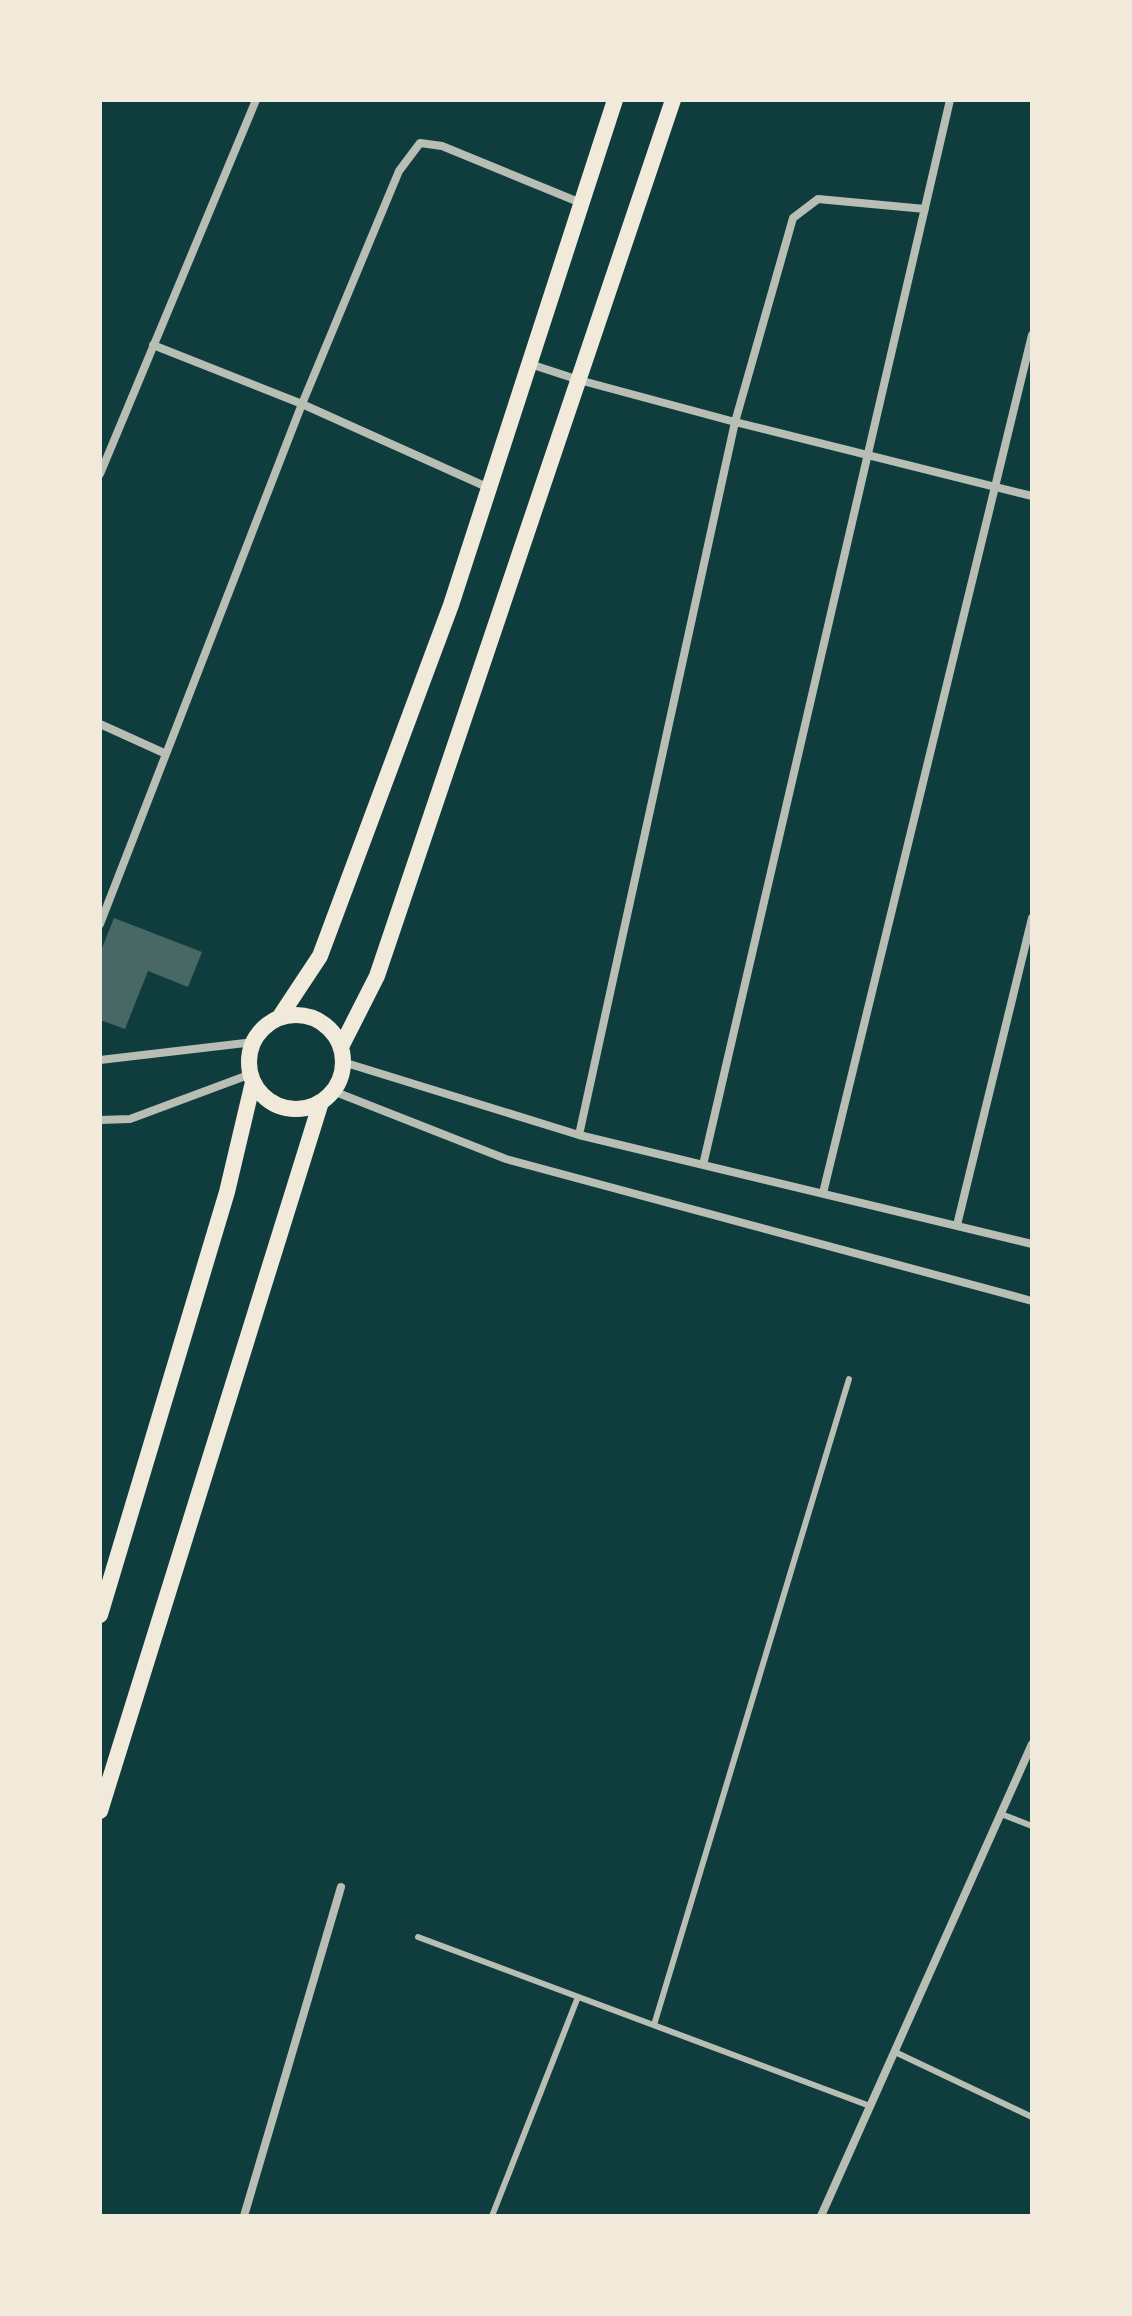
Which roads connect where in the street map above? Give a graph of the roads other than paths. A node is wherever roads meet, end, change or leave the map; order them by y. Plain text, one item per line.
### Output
1 (256, 100) edge
2 (615, 100) edge
3 (673, 100) edge
4 (950, 100) edge
5 (582, 204) junction
6 (925, 209) junction
7 (1032, 335) edge
8 (153, 345) junction
9 (530, 364) junction
10 (579, 380) junction
11 (302, 404) junction
12 (735, 422) junction
13 (868, 456) junction
14 (100, 474) edge
15 (489, 488) junction
16 (996, 488) junction
17 (1032, 496) edge
18 (100, 724) edge
19 (164, 753) junction
20 (1032, 918) edge
21 (100, 924) edge
22 (279, 1018) junction
23 (254, 1042) junction
24 (342, 1055) junction
25 (100, 1060) edge
26 (252, 1078) junction
27 (327, 1097) junction
28 (100, 1120) edge
29 (579, 1135) junction
30 (703, 1165) junction
31 (823, 1193) junction
32 (957, 1225) junction
33 (1032, 1244) edge
34 (1032, 1301) edge
35 (849, 1379) dead end
36 (100, 1615) edge
37 (1032, 1744) edge
38 (100, 1811) edge
39 (1001, 1814) junction
40 (1032, 1826) edge
41 (341, 1887) dead end
42 (418, 1937) dead end
43 (578, 1997) junction
44 (654, 2025) junction
45 (895, 2052) junction
46 (870, 2106) junction
47 (1032, 2117) edge
48 (244, 2216) edge
49 (492, 2216) edge
50 (821, 2216) edge

1 - 8 street
2 - 5 main road
3 - 10 main road
4 - 6 street
5 - 9 main road
5 - 11 street
6 - 12 street
6 - 13 street
7 - 16 street
8 - 11 street
8 - 14 street
9 - 10 street
9 - 15 main road
10 - 12 street
10 - 24 main road
11 - 15 street
11 - 19 street
12 - 13 street
12 - 29 street
13 - 16 street
13 - 30 street
15 - 22 main road
16 - 17 street
16 - 31 street
18 - 19 street
19 - 21 street
20 - 32 street
22 - 23 main road
22 - 24 main road
23 - 25 street
23 - 26 main road
24 - 27 main road
24 - 29 street
26 - 27 main road
26 - 28 street
26 - 36 main road
27 - 34 street
27 - 38 main road
29 - 30 street
30 - 31 street
31 - 32 street
32 - 33 street
35 - 44 lane
37 - 39 street
39 - 40 lane
39 - 45 street
41 - 48 street
42 - 43 lane
43 - 44 lane
43 - 49 lane
44 - 46 lane
45 - 46 street
45 - 47 lane
46 - 50 street

